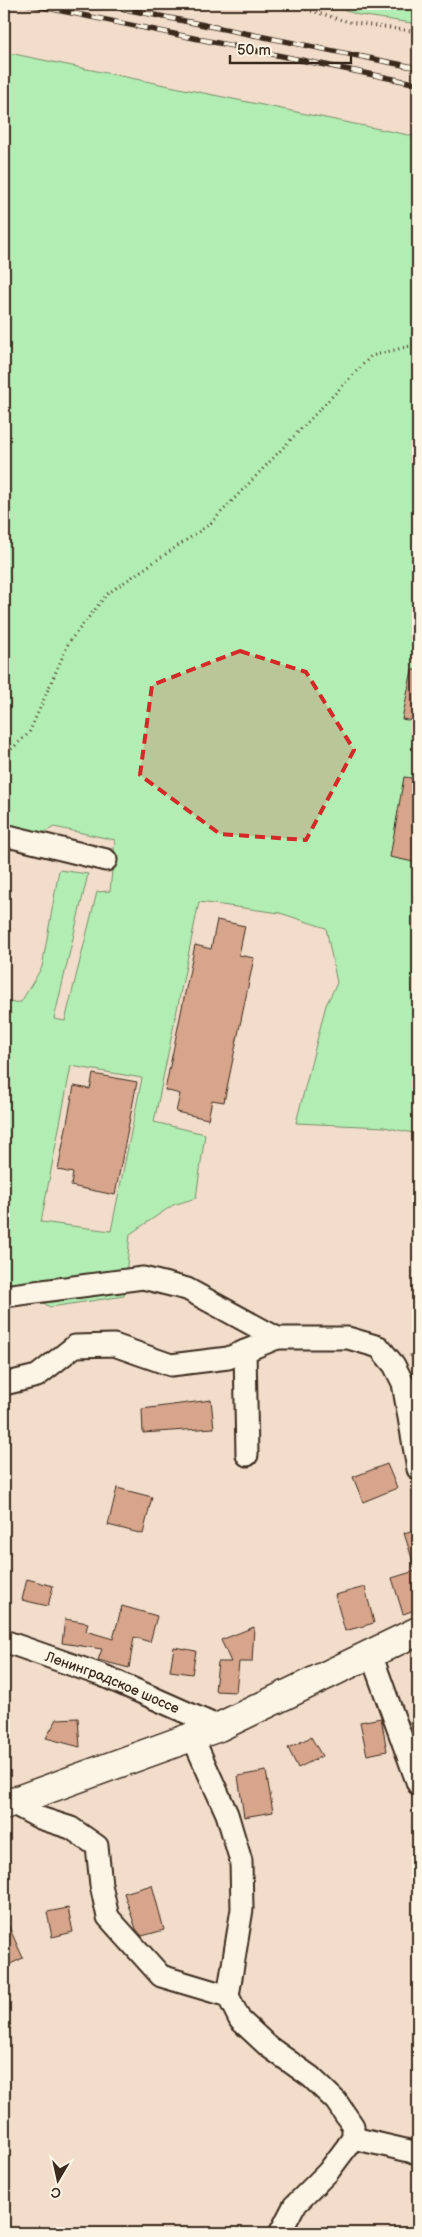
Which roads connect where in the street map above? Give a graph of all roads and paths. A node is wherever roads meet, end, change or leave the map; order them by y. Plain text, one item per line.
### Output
1 (287, 4) edge
2 (418, 32) edge
3 (418, 344) edge
4 (4, 756) edge
5 (4, 836) edge
6 (106, 860) dead end
7 (4, 1296) edge
8 (277, 1338) junction
9 (246, 1351) junction
10 (4, 1384) edge
11 (247, 1454) dead end
12 (418, 1469) edge
13 (418, 1631) edge
14 (4, 1641) edge
15 (371, 1654) junction
16 (219, 1727) junction
17 (192, 1736) junction
18 (418, 1784) edge
19 (7, 1804) edge
20 (228, 1996) junction
21 (353, 2138) junction
22 (418, 2153) edge
23 (280, 2233) edge

1 - 2 path
3 - 4 path
5 - 6 street
7 - 8 street
8 - 9 street
8 - 12 street
9 - 10 street
9 - 11 street
13 - 15 main road
14 - 16 street, Ленинградское шоссе
15 - 16 main road
15 - 18 street
16 - 17 main road
17 - 19 main road
17 - 20 street
19 - 20 street
20 - 21 street
21 - 22 street
21 - 23 street

